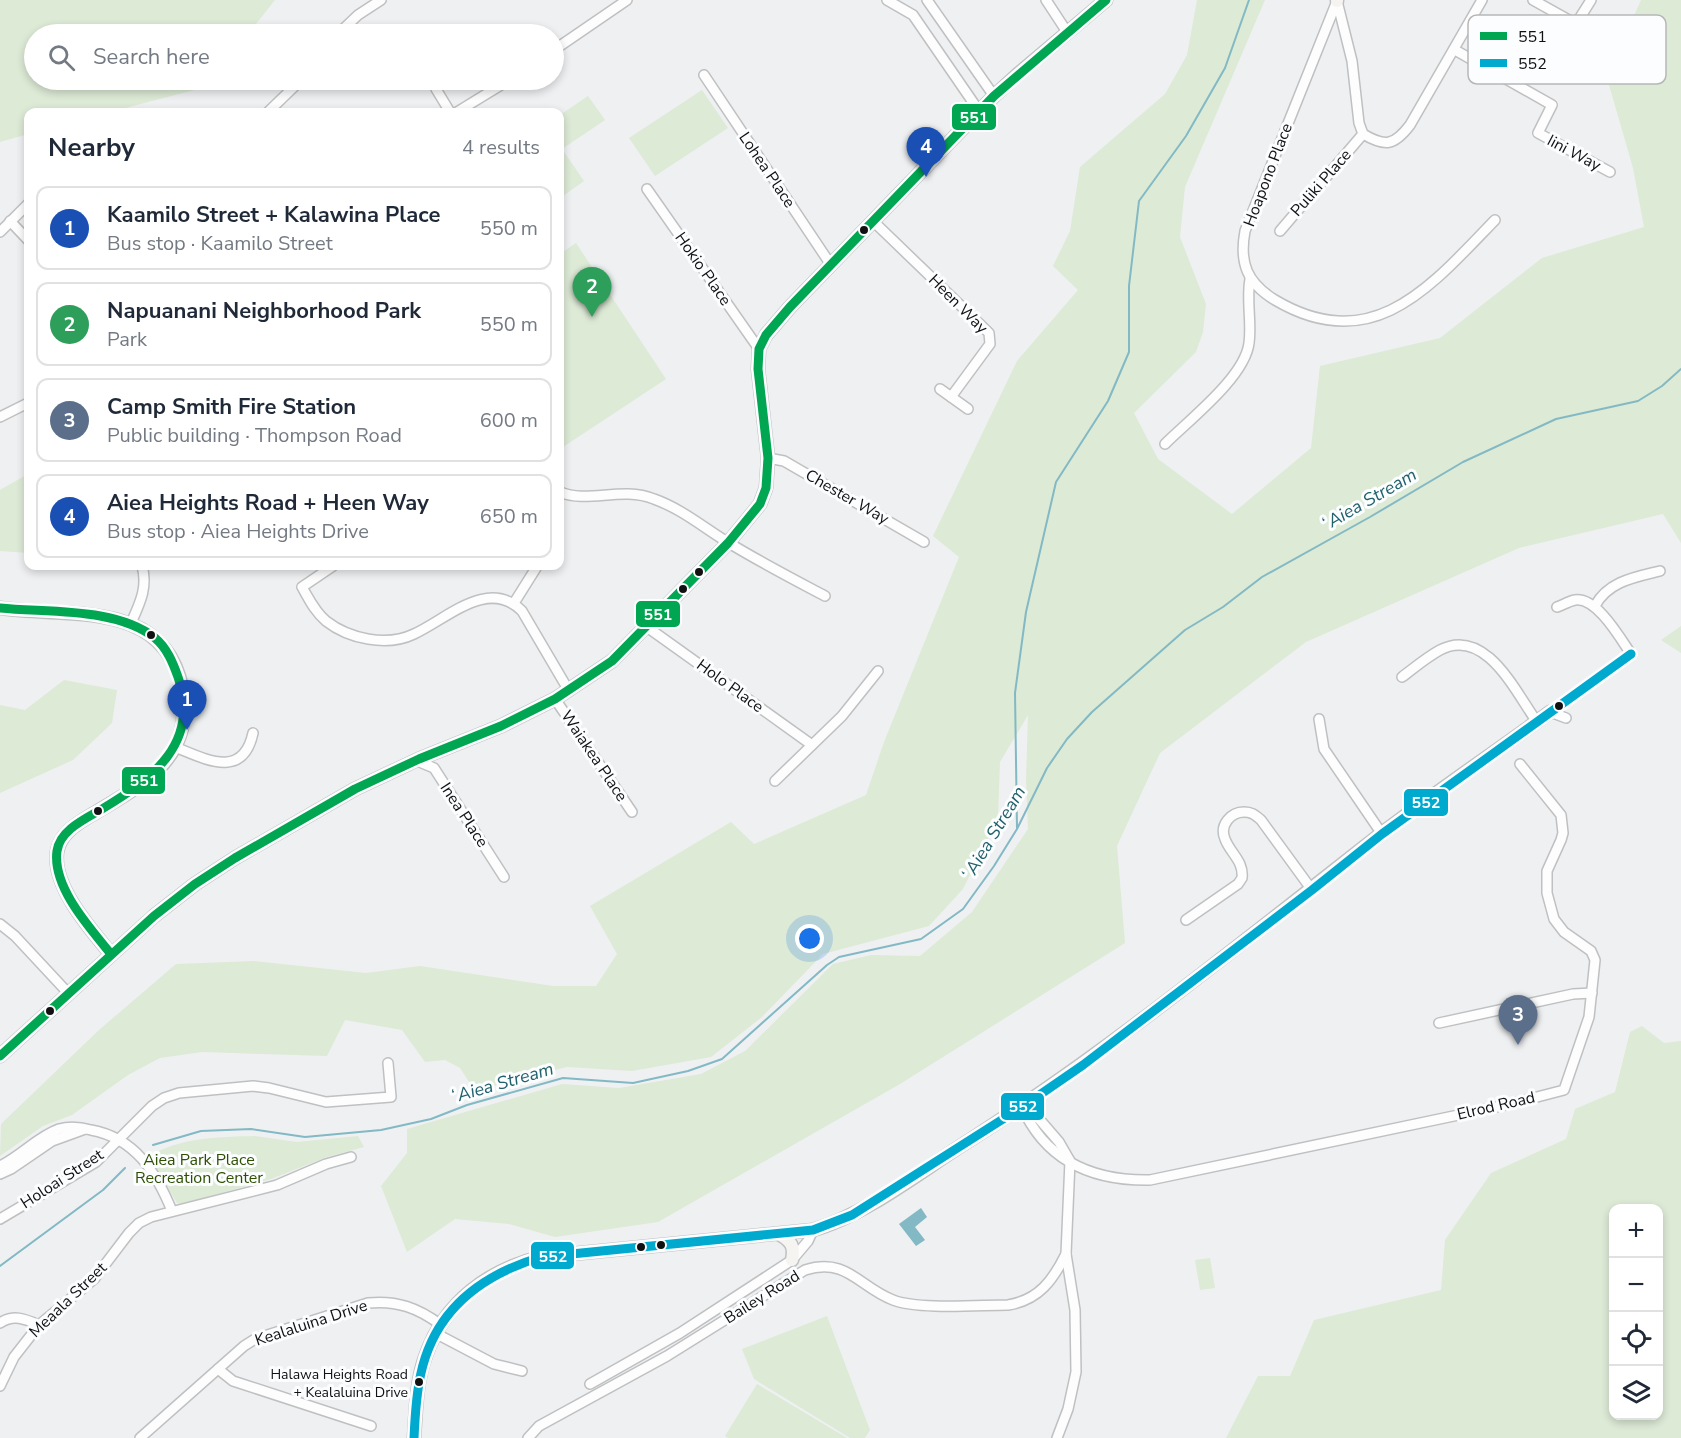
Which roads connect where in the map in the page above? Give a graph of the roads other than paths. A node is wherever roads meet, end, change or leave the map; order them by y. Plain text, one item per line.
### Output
1 (381, 0) edge
2 (609, 0) edge
3 (627, 0) edge
4 (887, 0) edge
5 (927, 0) edge
6 (1046, 0) edge
7 (1106, 0) edge
8 (1337, 0) edge
9 (1482, 0) edge
10 (1533, 0) edge
11 (1591, 0) edge
12 (614, 9) junction
13 (1474, 15) edge
14 (1560, 15) edge
15 (1582, 15) edge
16 (349, 24) edge
17 (1468, 26) edge
18 (1067, 32) junction
19 (564, 43) edge
20 (1455, 50) junction
21 (1468, 57) edge
22 (704, 75) dead end
23 (1515, 84) edge
24 (291, 90) edge
25 (437, 90) edge
26 (492, 90) edge
27 (994, 96) junction
28 (272, 108) edge
29 (448, 108) edge
30 (463, 108) edge
31 (979, 111) junction
32 (1363, 134) junction
33 (1610, 172) dead end
34 (647, 189) dead end
35 (24, 208) edge
36 (1495, 220) dead end
37 (10, 221) junction
38 (873, 221) junction
39 (1280, 231) dead end
40 (0, 232) edge
41 (24, 236) edge
42 (831, 265) junction
43 (1250, 279) junction
44 (759, 349) junction
45 (940, 389) dead end
46 (951, 397) junction
47 (24, 405) edge
48 (968, 409) dead end
49 (0, 417) edge
50 (1164, 444) dead end
51 (768, 458) junction
52 (564, 493) edge
53 (924, 542) dead end
54 (728, 543) junction
55 (143, 570) edge
56 (327, 570) edge
57 (535, 570) edge
58 (1660, 571) dead end
59 (825, 596) dead end
60 (514, 603) junction
61 (1595, 606) junction
62 (1557, 607) dead end
63 (0, 608) edge
64 (131, 623) junction
65 (647, 627) junction
66 (878, 671) dead end
67 (1402, 677) dead end
68 (569, 691) junction
69 (555, 699) junction
70 (1550, 712) junction
71 (1566, 718) dead end
72 (1319, 719) dead end
73 (1537, 722) junction
74 (253, 733) dead end
75 (812, 745) junction
76 (175, 747) junction
77 (419, 759) junction
78 (1520, 764) dead end
79 (776, 781) dead end
80 (632, 812) dead end
81 (1382, 834) junction
82 (504, 877) dead end
83 (1312, 890) junction
84 (1186, 920) dead end
85 (0, 924) edge
86 (111, 954) junction
87 (69, 993) junction
88 (1592, 993) junction
89 (1440, 1023) dead end
90 (0, 1056) edge
91 (388, 1063) dead end
92 (1022, 1107) junction
93 (87, 1129) junction
94 (119, 1139) junction
95 (351, 1157) dead end
96 (1070, 1161) junction
97 (0, 1166) edge
98 (0, 1174) edge
99 (172, 1211) junction
100 (0, 1219) edge
101 (813, 1230) junction
102 (779, 1234) junction
103 (1066, 1254) junction
104 (792, 1260) junction
105 (0, 1323) edge
106 (39, 1325) junction
107 (438, 1329) junction
108 (218, 1369) junction
109 (522, 1371) dead end
110 (590, 1384) dead end
111 (0, 1386) edge
112 (371, 1426) dead end
113 (140, 1438) edge
114 (414, 1438) edge
115 (528, 1438) edge
116 (1057, 1438) edge

1 - 16 street
2 - 12 street
3 - 12 street
4 - 31 street
5 - 27 street
6 - 18 street
7 - 18 street
8 - 32 street
8 - 43 street, Hoapono Place
9 - 13 street
10 - 14 street
11 - 15 street
12 - 19 street
17 - 20 street
18 - 27 street
20 - 21 street, Iini Way
20 - 32 street
22 - 42 street, Lohea Place
23 - 33 street, Iini Way
24 - 28 street
25 - 29 street
26 - 30 street
27 - 31 street
31 - 38 street
32 - 39 street, Puliki Place
34 - 44 street, Hokio Place
35 - 37 street
36 - 43 street
37 - 40 street
37 - 41 street
38 - 42 street
38 - 46 street, Heen Way
42 - 44 street
43 - 50 street, Hoapono Place
44 - 51 street
45 - 46 street
46 - 48 street
47 - 49 street
51 - 53 street, Chester Way
51 - 54 street
52 - 54 street
54 - 59 street
54 - 65 street
55 - 64 street
56 - 60 street
57 - 60 street
58 - 61 street
60 - 68 street
61 - 62 street
61 - 70 street
63 - 64 street
64 - 76 street
65 - 68 street
65 - 75 street, Holo Place
66 - 75 street
67 - 73 street
68 - 69 street
69 - 77 street
69 - 80 street, Waiakea Place
70 - 71 street
70 - 73 street
72 - 81 street
73 - 81 street
74 - 76 street
75 - 79 street
76 - 86 street
77 - 82 street, Inea Place
77 - 86 street
78 - 88 street, Elrod Road
81 - 83 street
83 - 84 street
83 - 92 street
85 - 87 street
86 - 87 street
87 - 90 street
88 - 89 street
88 - 96 street, Elrod Road
91 - 94 street, Holoai Street
92 - 96 street
92 - 101 street
93 - 94 street
93 - 97 street
93 - 98 street
94 - 99 street
94 - 100 street, Holoai Street
95 - 99 street, Meaala Street
96 - 103 street
99 - 106 street, Meaala Street
101 - 102 street
101 - 104 street
102 - 104 street
102 - 107 street
103 - 115 street, Bailey Road
103 - 116 street
104 - 110 street
105 - 106 street
106 - 111 street, Meaala Street
107 - 108 street, Kealaluina Drive
107 - 109 street, Kealaluina Drive
107 - 114 street
108 - 112 street
108 - 113 street, Kealaluina Drive

